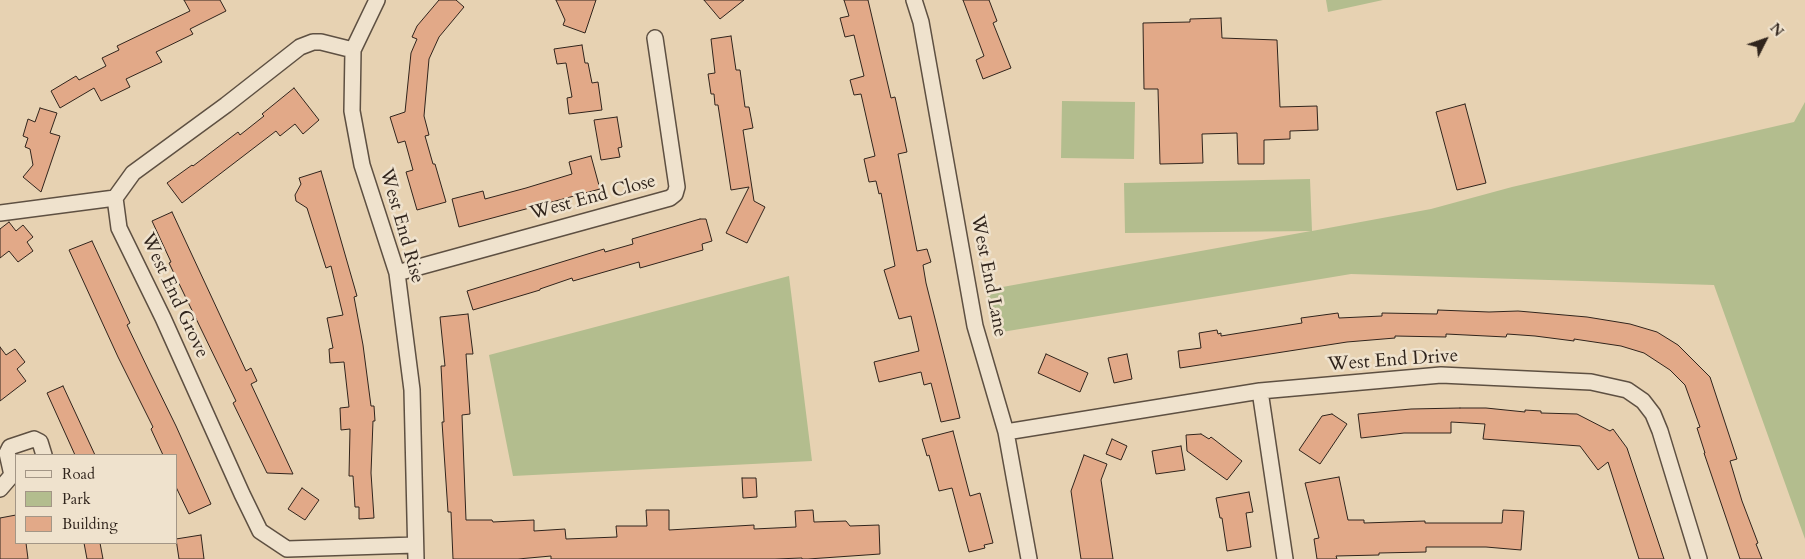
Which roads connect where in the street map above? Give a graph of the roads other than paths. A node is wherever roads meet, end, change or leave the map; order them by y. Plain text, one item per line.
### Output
1 (377, 0) edge
2 (914, 0) edge
3 (655, 38) dead end
4 (354, 50) junction
5 (115, 198) junction
6 (0, 213) edge
7 (397, 273) junction
8 (1260, 391) junction
9 (1006, 432) junction
10 (44, 454) edge
11 (14, 475) edge
12 (0, 489) edge
13 (416, 552) edge
14 (1029, 559) edge
15 (1286, 559) edge
16 (1699, 559) edge

1 - 4 street, West End Rise
2 - 9 street, West End Lane
3 - 7 street, West End Close
4 - 5 street
4 - 7 street, West End Rise
5 - 6 street
5 - 13 street, West End Grove
7 - 13 street, West End Rise
8 - 9 street, West End Drive
8 - 15 street
8 - 16 street, West End Drive
9 - 14 street, West End Lane
10 - 11 street
11 - 12 street

